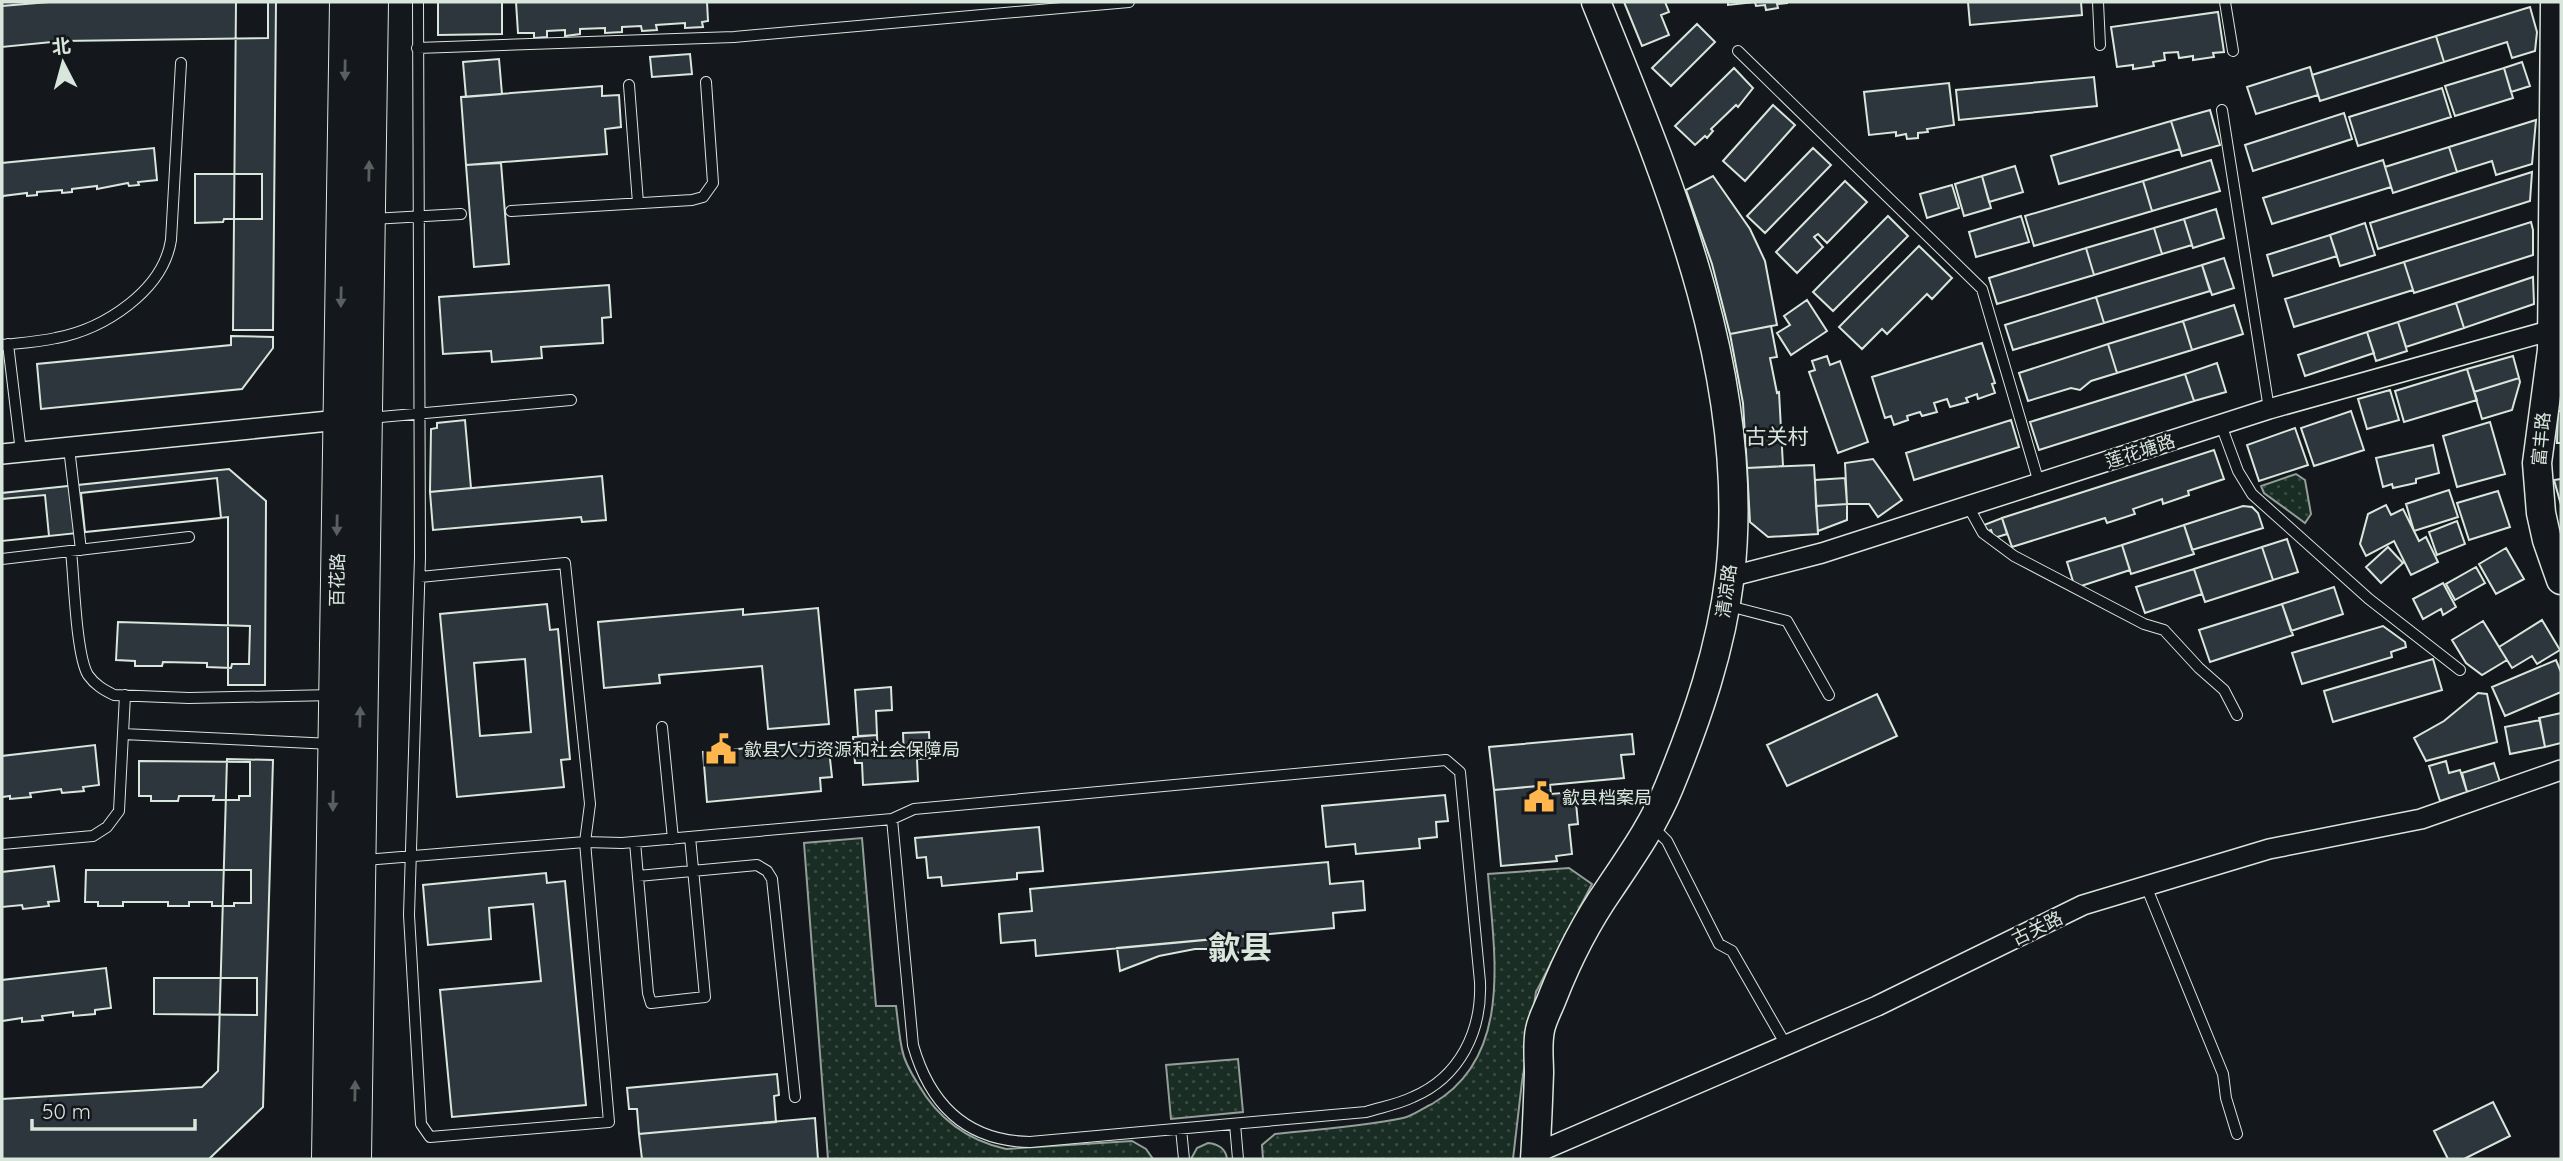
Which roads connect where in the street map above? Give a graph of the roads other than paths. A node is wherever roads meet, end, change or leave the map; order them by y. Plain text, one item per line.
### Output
1 (346, 2) edge
2 (372, 2) edge
3 (418, 2) edge
4 (1129, 2) edge
5 (1596, 2) edge
6 (2098, 2) edge
7 (2225, 2) edge
8 (2555, 2) edge
9 (1053, 5) edge
10 (2100, 46) dead end
11 (417, 48) junction
12 (1738, 51) dead end
13 (2233, 51) dead end
14 (181, 63) dead end
15 (706, 82) dead end
16 (629, 85) dead end
17 (2222, 110) dead end
18 (638, 203) junction
19 (511, 211) dead end
20 (461, 214) dead end
21 (418, 216) junction
22 (368, 219) junction
23 (2553, 330) junction
24 (5, 344) edge
25 (571, 400) dead end
26 (2269, 410) junction
27 (419, 413) junction
28 (352, 419) junction
29 (2221, 425) junction
30 (69, 448) junction
31 (12, 453) edge
32 (2039, 483) junction
33 (1968, 506) junction
34 (189, 537) dead end
35 (76, 550) junction
36 (2, 559) edge
37 (420, 577) junction
38 (1730, 577) junction
39 (2561, 580) edge
40 (1725, 605) junction
41 (2460, 670) dead end
42 (125, 695) junction
43 (335, 695) junction
44 (1829, 695) dead end
45 (2237, 715) dead end
46 (662, 727) dead end
47 (123, 734) junction
48 (334, 744) junction
49 (2561, 769) edge
50 (892, 819) junction
51 (1651, 825) junction
52 (690, 837) junction
53 (673, 839) junction
54 (585, 842) junction
55 (635, 842) junction
56 (2, 844) edge
57 (411, 856) junction
58 (358, 860) junction
59 (693, 871) junction
60 (638, 876) junction
61 (2146, 887) junction
62 (1786, 1045) junction
63 (795, 1097) dead end
64 (1235, 1124) junction
65 (1181, 1129) junction
66 (2236, 1133) dead end
67 (1535, 1156) edge
68 (328, 1159) edge
69 (355, 1159) edge
70 (1184, 1159) edge
71 (1238, 1159) edge

1 -> 28 main road, 百花路
22 -> 2 main road, 百花路
3 - 11 lane
4 - 9 lane
5 - 38 street, 清凉路
6 - 10 lane
7 - 13 lane
8 - 23 street, 富丰路
9 - 11 lane
11 - 21 lane
12 - 32 lane
14 - 24 lane
15 - 18 lane
16 - 18 lane
17 - 26 lane
18 - 19 lane
20 - 21 lane
21 - 22 lane
21 - 27 lane
22 - 28 main road, 百花路
23 - 26 street, 莲花塘路
23 - 39 street, 富丰路
24 - 31 lane
25 - 27 lane
26 - 29 street, 莲花塘路
27 - 28 lane
27 - 37 lane
28 - 30 street
28 -> 43 main road, 百花路
58 -> 28 main road, 百花路
29 - 32 street, 莲花塘路
29 - 41 lane
30 - 31 street
30 - 35 lane
32 - 33 street, 莲花塘路
33 - 38 street, 莲花塘路
33 - 45 lane
34 - 35 lane
35 - 36 lane
35 - 42 lane
37 - 54 lane
37 - 57 lane
38 - 40 street, 清凉路
40 - 44 lane
40 - 51 street, 清凉路
42 - 43 lane
42 - 47 lane
43 - 48 main road, 百花路
46 - 53 lane
47 - 48 lane
47 - 56 lane
48 -> 68 main road, 百花路
49 - 61 street, 古关路
50 - 52 lane
50 - 64 lane
50 - 65 lane
51 - 62 lane
51 - 67 street, 清凉路
52 - 53 lane
52 - 59 lane
53 - 55 lane
54 - 55 lane
54 - 57 lane
54 - 57 lane
55 - 60 lane
57 - 58 lane
69 -> 58 main road, 百花路
59 - 60 lane
59 - 60 lane
59 - 63 lane
61 - 62 street, 古关路
61 - 66 lane
62 - 67 street, 古关路
64 - 65 lane
64 - 71 lane
65 - 70 lane

